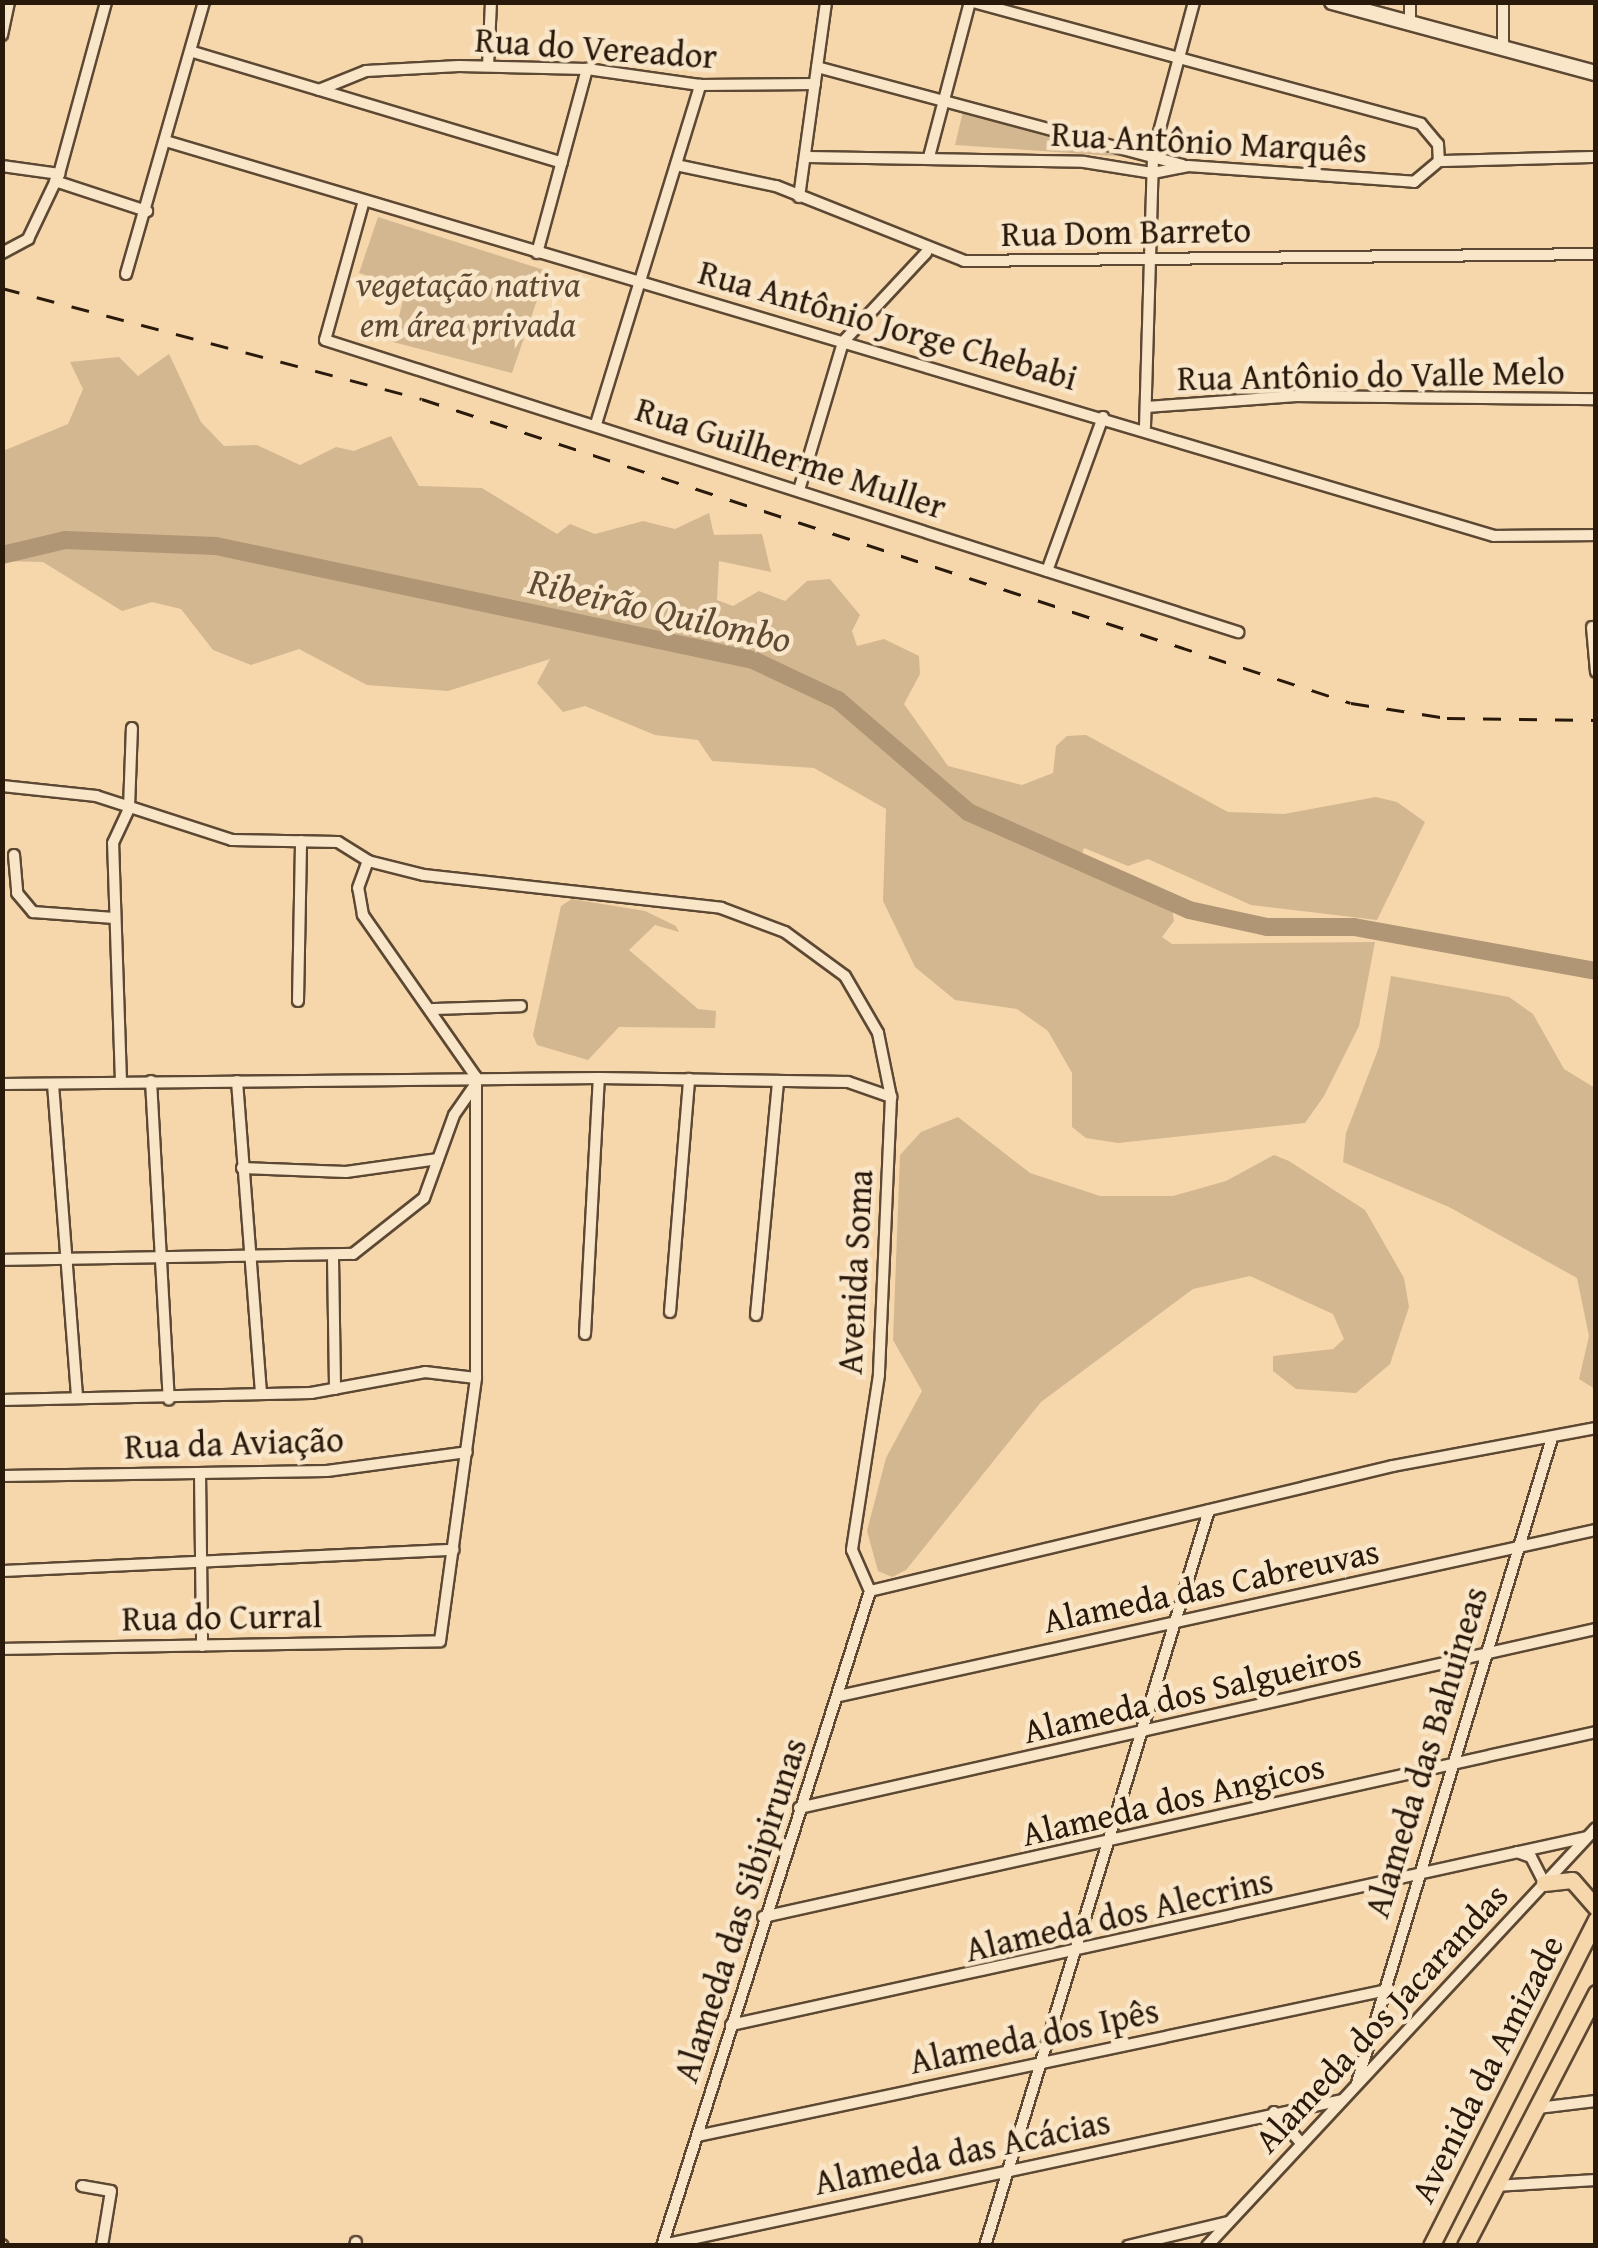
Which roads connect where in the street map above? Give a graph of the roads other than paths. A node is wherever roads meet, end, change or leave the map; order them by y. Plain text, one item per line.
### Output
1 (10, 2) edge
2 (106, 2) edge
3 (204, 2) edge
4 (491, 2) edge
5 (826, 2) edge
6 (971, 2) edge
7 (1194, 2) edge
8 (1332, 2) edge
9 (1410, 2) edge
10 (1502, 2) edge
11 (1410, 23) junction
12 (2, 35) edge
13 (1503, 48) junction
14 (193, 52) junction
15 (1178, 60) junction
16 (488, 66) junction
17 (818, 66) junction
18 (587, 69) junction
19 (1596, 73) edge
20 (700, 84) junction
21 (815, 84) junction
22 (319, 90) junction
23 (943, 100) junction
24 (169, 142) junction
25 (1153, 154) junction
26 (808, 156) junction
27 (929, 156) junction
28 (1596, 156) edge
29 (1439, 161) junction
30 (562, 163) junction
31 (676, 165) junction
32 (2, 166) edge
33 (1188, 166) junction
34 (1153, 173) junction
35 (57, 178) junction
36 (799, 196) junction
37 (363, 204) junction
38 (147, 211) junction
39 (926, 252) junction
40 (2, 253) edge
41 (537, 254) junction
42 (1596, 254) edge
43 (1151, 259) junction
44 (126, 274) dead end
45 (642, 282) junction
46 (843, 342) junction
47 (1596, 399) edge
48 (1147, 407) junction
49 (1103, 417) junction
50 (596, 424) junction
51 (1145, 427) junction
52 (799, 490) junction
53 (1596, 535) edge
54 (1047, 570) junction
55 (1592, 627) dead end
56 (1238, 632) dead end
57 (1596, 672) edge
58 (132, 728) dead end
59 (2, 786) edge
60 (129, 808) junction
61 (301, 841) junction
62 (14, 855) dead end
63 (368, 861) junction
64 (114, 918) junction
65 (298, 1001) dead end
66 (521, 1006) dead end
67 (432, 1009) junction
68 (599, 1078) junction
69 (689, 1080) junction
70 (151, 1081) junction
71 (238, 1081) junction
72 (476, 1081) junction
73 (778, 1081) junction
74 (121, 1082) junction
75 (2, 1084) edge
76 (53, 1084) junction
77 (891, 1097) junction
78 (438, 1159) junction
79 (242, 1168) junction
80 (333, 1258) junction
81 (2, 1260) edge
82 (254, 1261) junction
83 (162, 1262) junction
84 (68, 1263) junction
85 (670, 1312) dead end
86 (756, 1315) dead end
87 (584, 1334) dead end
88 (476, 1378) junction
89 (335, 1389) junction
90 (261, 1393) junction
91 (77, 1398) junction
92 (170, 1398) junction
93 (2, 1400) edge
94 (1596, 1428) edge
95 (1552, 1438) junction
96 (467, 1452) junction
97 (200, 1473) junction
98 (2, 1476) edge
99 (1208, 1510) junction
100 (1596, 1530) edge
101 (1519, 1546) junction
102 (454, 1550) junction
103 (206, 1562) junction
104 (2, 1571) edge
105 (870, 1591) junction
106 (1175, 1623) junction
107 (1596, 1629) edge
108 (202, 1646) junction
109 (2, 1649) edge
110 (1482, 1657) junction
111 (839, 1696) junction
112 (1596, 1732) edge
113 (1139, 1735) junction
114 (1452, 1763) junction
115 (799, 1808) junction
116 (1596, 1828) edge
117 (1586, 1837) junction
118 (1107, 1845) junction
119 (1516, 1851) junction
120 (1418, 1875) junction
121 (1544, 1882) junction
122 (1596, 1908) edge
123 (763, 1918) junction
124 (1596, 1919) edge
125 (1073, 1956) junction
126 (1382, 1991) junction
127 (1596, 1993) edge
128 (731, 2025) junction
129 (1587, 2025) edge
130 (1042, 2062) junction
131 (1514, 2081) junction
132 (1358, 2083) junction
133 (1551, 2095) junction
134 (1342, 2100) junction
135 (1596, 2101) edge
136 (1536, 2108) junction
137 (1273, 2112) junction
138 (1496, 2119) junction
139 (1523, 2134) junction
140 (697, 2136) junction
141 (1301, 2143) junction
142 (1008, 2170) junction
143 (1596, 2180) edge
144 (82, 2186) dead end
145 (1495, 2186) junction
146 (1228, 2222) junction
147 (1161, 2242) edge
148 (662, 2245) edge
149 (102, 2246) edge
150 (985, 2246) edge
151 (1128, 2246) edge
152 (1207, 2246) edge
153 (1431, 2246) edge
154 (1465, 2246) edge

1 - 12 street
2 - 35 street
3 - 14 street
4 - 16 street
5 - 17 street
6 - 15 street
6 - 23 street
7 - 15 street
8 - 11 main road
9 - 11 street
10 - 13 street
11 - 13 main road
13 - 19 main road
14 - 22 street
14 - 24 street
15 - 25 street
15 - 29 street
16 - 18 street, Rua do Vereador
16 - 22 street, Rua do Vereador
17 - 21 street
17 - 23 street
18 - 20 street, Rua do Vereador
18 - 30 street
20 - 21 street, Rua do Vereador
20 - 31 street
21 - 26 street
22 - 30 street
23 - 25 street
23 - 27 street
24 - 37 street, Rua Antônio Jorge Chebabi
24 - 38 street
25 - 33 street
25 - 34 street
26 - 27 street, Rua Antônio Marquês
26 - 36 street
27 - 34 street, Rua Antônio Marquês
28 - 29 street, Rua Antônio Marquês
29 - 33 street, Rua Antônio Marquês
30 - 41 street
31 - 36 street, Rua Dom Barreto
31 - 45 street
32 - 35 street
33 - 34 street, Rua Antônio Marquês
34 - 43 street
35 - 38 street
35 - 40 street
36 - 39 street, Rua Dom Barreto
37 - 41 street, Rua Antônio Jorge Chebabi
37 - 50 street, Rua Guilherme Muller
38 - 44 street
39 - 43 street, Rua Dom Barreto
39 - 46 street
41 - 45 street, Rua Antônio Jorge Chebabi
42 - 43 street, Rua Dom Barreto
43 - 48 street
45 - 46 street, Rua Antônio Jorge Chebabi
45 - 50 street
46 - 49 street, Rua Antônio Jorge Chebabi
46 - 52 street
47 - 48 street, Rua Antônio do Valle Melo
48 - 51 street
49 - 51 street, Rua Antônio Jorge Chebabi
49 - 54 street
50 - 52 street, Rua Guilherme Muller
51 - 53 street, Rua Antônio Jorge Chebabi
52 - 54 street, Rua Guilherme Muller
54 - 56 street, Rua Guilherme Muller
55 - 57 street
58 - 60 street
59 - 60 street, Avenida Soma
60 - 61 street, Avenida Soma
60 - 64 street
61 - 63 street, Avenida Soma
61 - 65 street
62 - 64 street
63 - 67 street
63 - 77 street, Avenida Soma
64 - 74 street
66 - 67 street
67 - 72 street
68 - 69 street
68 - 72 street
68 - 87 street
69 - 73 street
69 - 85 street
70 - 71 street
70 - 74 street
70 - 83 street
71 - 72 street
71 - 79 street
72 - 78 street
72 - 88 street
73 - 77 street
73 - 86 street
74 - 76 street
75 - 76 street
76 - 84 street
77 - 105 street, Avenida Soma
78 - 79 street
78 - 80 street
79 - 82 street
80 - 82 street
80 - 89 street
81 - 84 street
82 - 83 street
82 - 90 street
83 - 84 street
83 - 92 street
84 - 91 street
88 - 89 street
88 - 96 street
89 - 90 street
90 - 92 street
91 - 92 street
91 - 93 street
94 - 95 street
95 - 99 street
95 - 101 street, Alameda das Bahuineas
96 - 97 street, Rua da Aviação
96 - 102 street
97 - 98 street, Rua da Aviação
97 - 103 street
99 - 105 street
99 - 106 street
100 - 101 street, Alameda das Cabreuvas
101 - 106 street, Alameda das Cabreuvas
101 - 110 street, Alameda das Bahuineas
102 - 103 street
102 - 108 street, Rua do Curral
103 - 104 street
103 - 108 street
105 - 111 street, Alameda das Sibipirunas
106 - 111 street, Alameda das Cabreuvas
106 - 113 street
107 - 110 street, Alameda dos Salgueiros
108 - 109 street, Rua do Curral
110 - 113 street, Alameda dos Salgueiros
110 - 114 street, Alameda das Bahuineas
111 - 115 street, Alameda das Sibipirunas
112 - 114 street, Alameda dos Angicos
113 - 115 street, Alameda dos Salgueiros
113 - 118 street
114 - 118 street, Alameda dos Angicos
114 - 120 street, Alameda das Bahuineas
115 - 123 street, Alameda das Sibipirunas
116 - 117 street, Alameda dos Jacarandas
117 - 119 street, Alameda dos Alecrins
117 - 121 street, Alameda dos Jacarandas
118 - 123 street, Alameda dos Angicos
118 - 125 street
119 - 120 street, Alameda dos Alecrins
119 - 121 street
120 - 125 street, Alameda dos Alecrins
120 - 126 street, Alameda das Bahuineas
121 - 122 main road
121 - 132 street, Alameda dos Jacarandas
123 - 128 street, Alameda das Sibipirunas
124 - 131 main road, Avenida da Amizade
125 - 128 street, Alameda dos Alecrins
125 - 130 street
126 - 130 street, Alameda dos Ipês
126 - 132 street, Alameda das Bahuineas
127 - 129 main road, Avenida da Amizade
128 - 140 street, Alameda das Sibipirunas
129 - 133 main road, Avenida da Amizade
130 - 140 street, Alameda dos Ipês
130 - 142 street
131 - 136 main road
131 - 138 main road, Avenida da Amizade
132 - 134 street, Alameda dos Jacarandas
133 - 135 street
133 - 136 main road, Avenida da Amizade
134 - 137 street, Alameda das Acácias
134 - 141 street, Alameda dos Jacarandas
136 - 139 main road, Avenida da Amizade
137 - 141 street
137 - 142 street, Alameda das Acácias
138 - 139 main road
138 - 153 main road, Avenida da Amizade
139 - 145 main road, Avenida da Amizade
140 - 148 street, Alameda das Sibipirunas
141 - 146 street, Alameda dos Jacarandas
142 - 148 street, Alameda das Acácias
142 - 150 street
143 - 145 street
144 - 149 street
145 - 154 main road, Avenida da Amizade
146 - 147 street
146 - 152 street, Alameda dos Jacarandas
147 - 151 street

